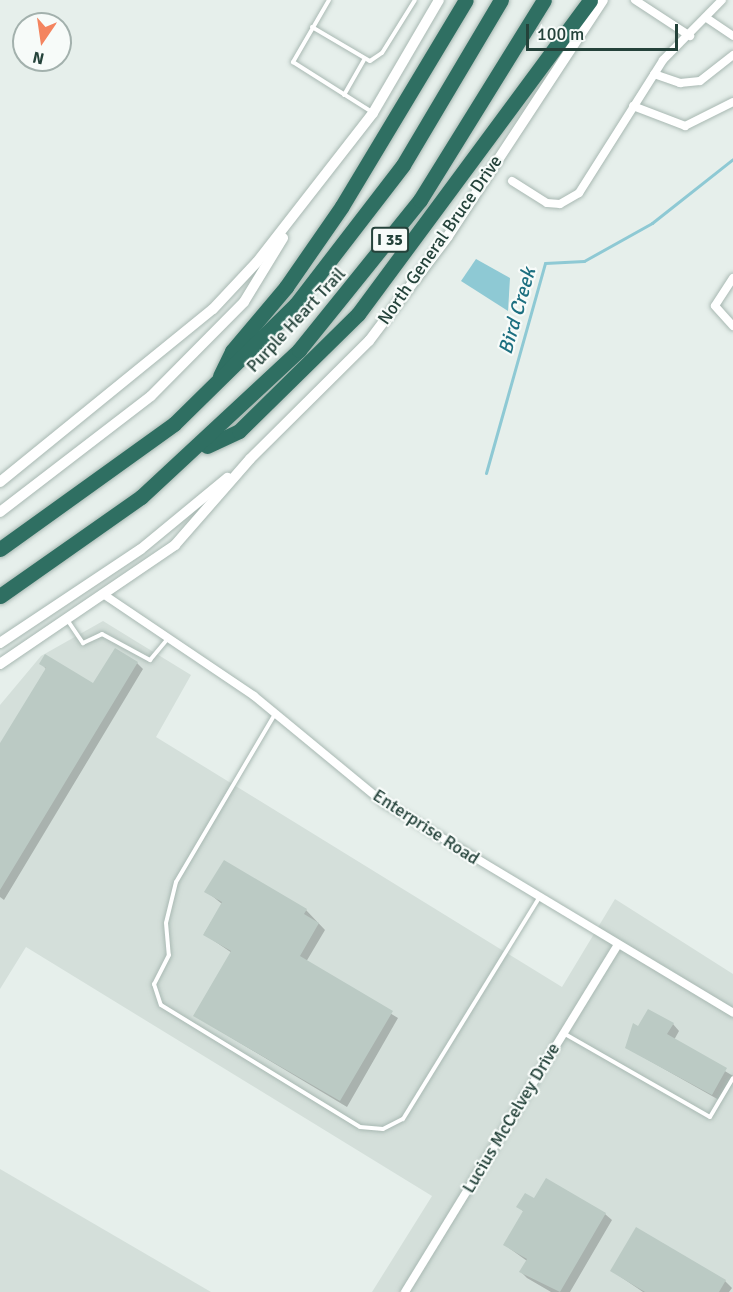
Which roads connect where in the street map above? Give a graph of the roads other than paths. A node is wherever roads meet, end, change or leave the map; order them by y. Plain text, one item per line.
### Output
1 (329, 0) edge
2 (415, 0) edge
3 (439, 0) edge
4 (466, 0) edge
5 (501, 0) edge
6 (544, 0) edge
7 (590, 0) edge
8 (603, 0) edge
9 (635, 0) edge
10 (722, 0) edge
11 (708, 19) junction
12 (312, 27) junction
13 (690, 36) junction
14 (733, 36) edge
15 (733, 55) edge
16 (364, 60) junction
17 (654, 74) junction
18 (344, 95) junction
19 (733, 102) edge
20 (633, 106) junction
21 (373, 113) junction
22 (512, 181) dead end
23 (309, 194) junction
24 (733, 278) edge
25 (733, 326) edge
26 (216, 386) junction
27 (197, 451) junction
28 (250, 459) junction
29 (0, 482) edge
30 (0, 512) edge
31 (0, 549) edge
32 (0, 596) edge
33 (106, 596) junction
34 (67, 621) junction
35 (167, 640) junction
36 (0, 643) edge
37 (0, 664) edge
38 (276, 714) junction
39 (540, 897) junction
40 (618, 945) junction
41 (733, 1013) edge
42 (564, 1033) junction
43 (733, 1078) edge
44 (405, 1292) edge

1 - 12 lane
2 - 16 lane
3 - 21 main road
4 - 26 highway
5 - 26 highway, Purple Heart Trail / I 35
6 - 27 highway, Purple Heart Trail / I 35
7 - 27 highway
8 - 28 main road, North General Bruce Drive
9 - 13 street
10 - 11 street
11 - 13 street
11 - 14 street
12 - 16 lane
12 - 18 lane
13 - 17 street
15 - 17 street
16 - 18 lane
17 - 20 street
18 - 21 lane
19 - 20 street
20 - 22 street
21 - 23 main road
23 - 29 main road
23 - 30 main road
24 - 25 street
26 - 31 highway, Purple Heart Trail / I 35
27 - 32 highway, Purple Heart Trail / I 35
28 - 33 main road
28 - 36 main road
33 - 34 main road
33 - 35 street, Enterprise Road
34 - 35 lane
34 - 37 main road
35 - 38 street, Enterprise Road
38 - 39 street, Enterprise Road
38 - 39 lane
39 - 40 street, Enterprise Road
40 - 41 street, Enterprise Road
40 - 42 street, Lucius McCelvey Drive
42 - 43 lane
42 - 44 street, Lucius McCelvey Drive

